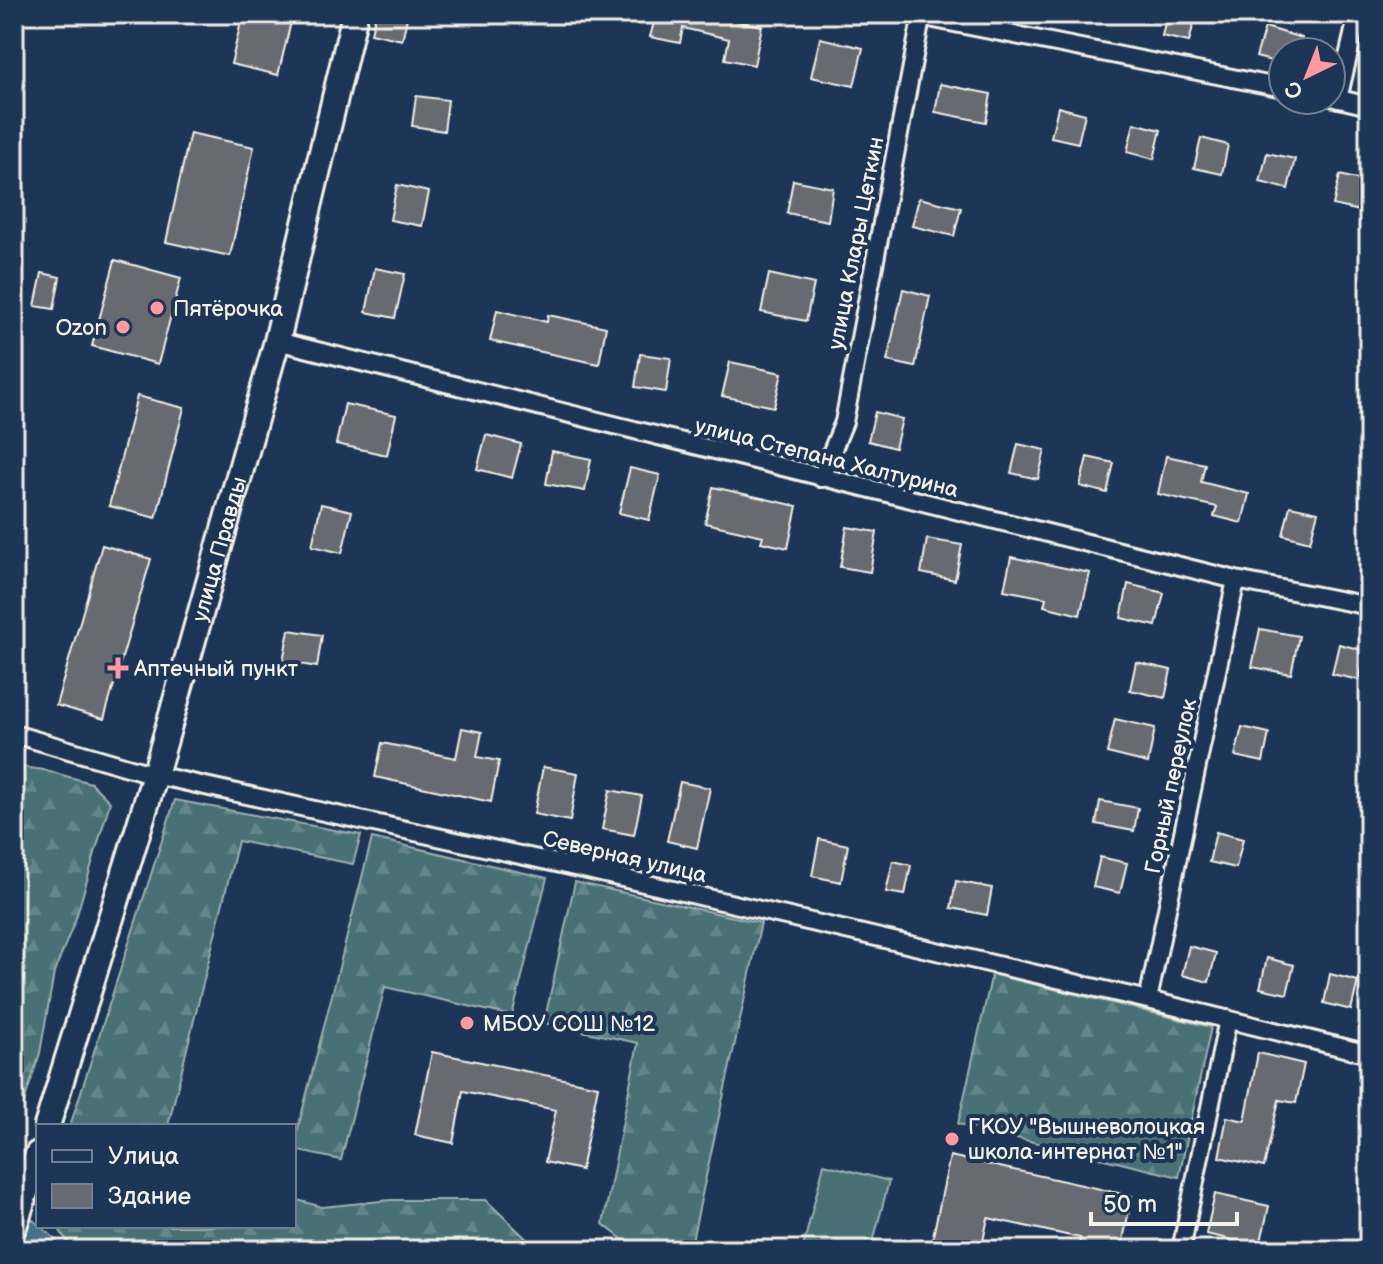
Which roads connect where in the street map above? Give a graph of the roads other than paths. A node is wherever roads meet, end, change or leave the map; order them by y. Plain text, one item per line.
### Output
1 (355, 14) edge
2 (1358, 14) edge
3 (918, 15) edge
4 (1347, 52) edge
5 (1267, 85) edge
6 (1347, 101) edge
7 (1369, 106) edge
8 (277, 341) junction
9 (821, 478) junction
10 (1236, 580) junction
11 (1369, 606) edge
12 (14, 734) edge
13 (155, 775) junction
14 (1148, 1000) junction
15 (1228, 1019) junction
16 (1369, 1054) edge
17 (48, 1124) edge
18 (36, 1161) edge
19 (14, 1226) edge
20 (1181, 1250) edge

1 - 8 street, улица Правды
2 - 4 street
3 - 5 street
3 - 9 street, улица Клары Цеткин
6 - 7 street
8 - 9 street, улица Степана Халтурина
8 - 13 street, улица Правды
9 - 10 street, улица Степана Халтурина
10 - 11 street, улица Степана Халтурина
10 - 14 street, Горный переулок
12 - 13 street, Северная улица
13 - 14 street, Северная улица
13 - 17 street, улица Правды
14 - 15 street, Северная улица
15 - 16 street, Северная улица
15 - 20 street
18 - 19 street

